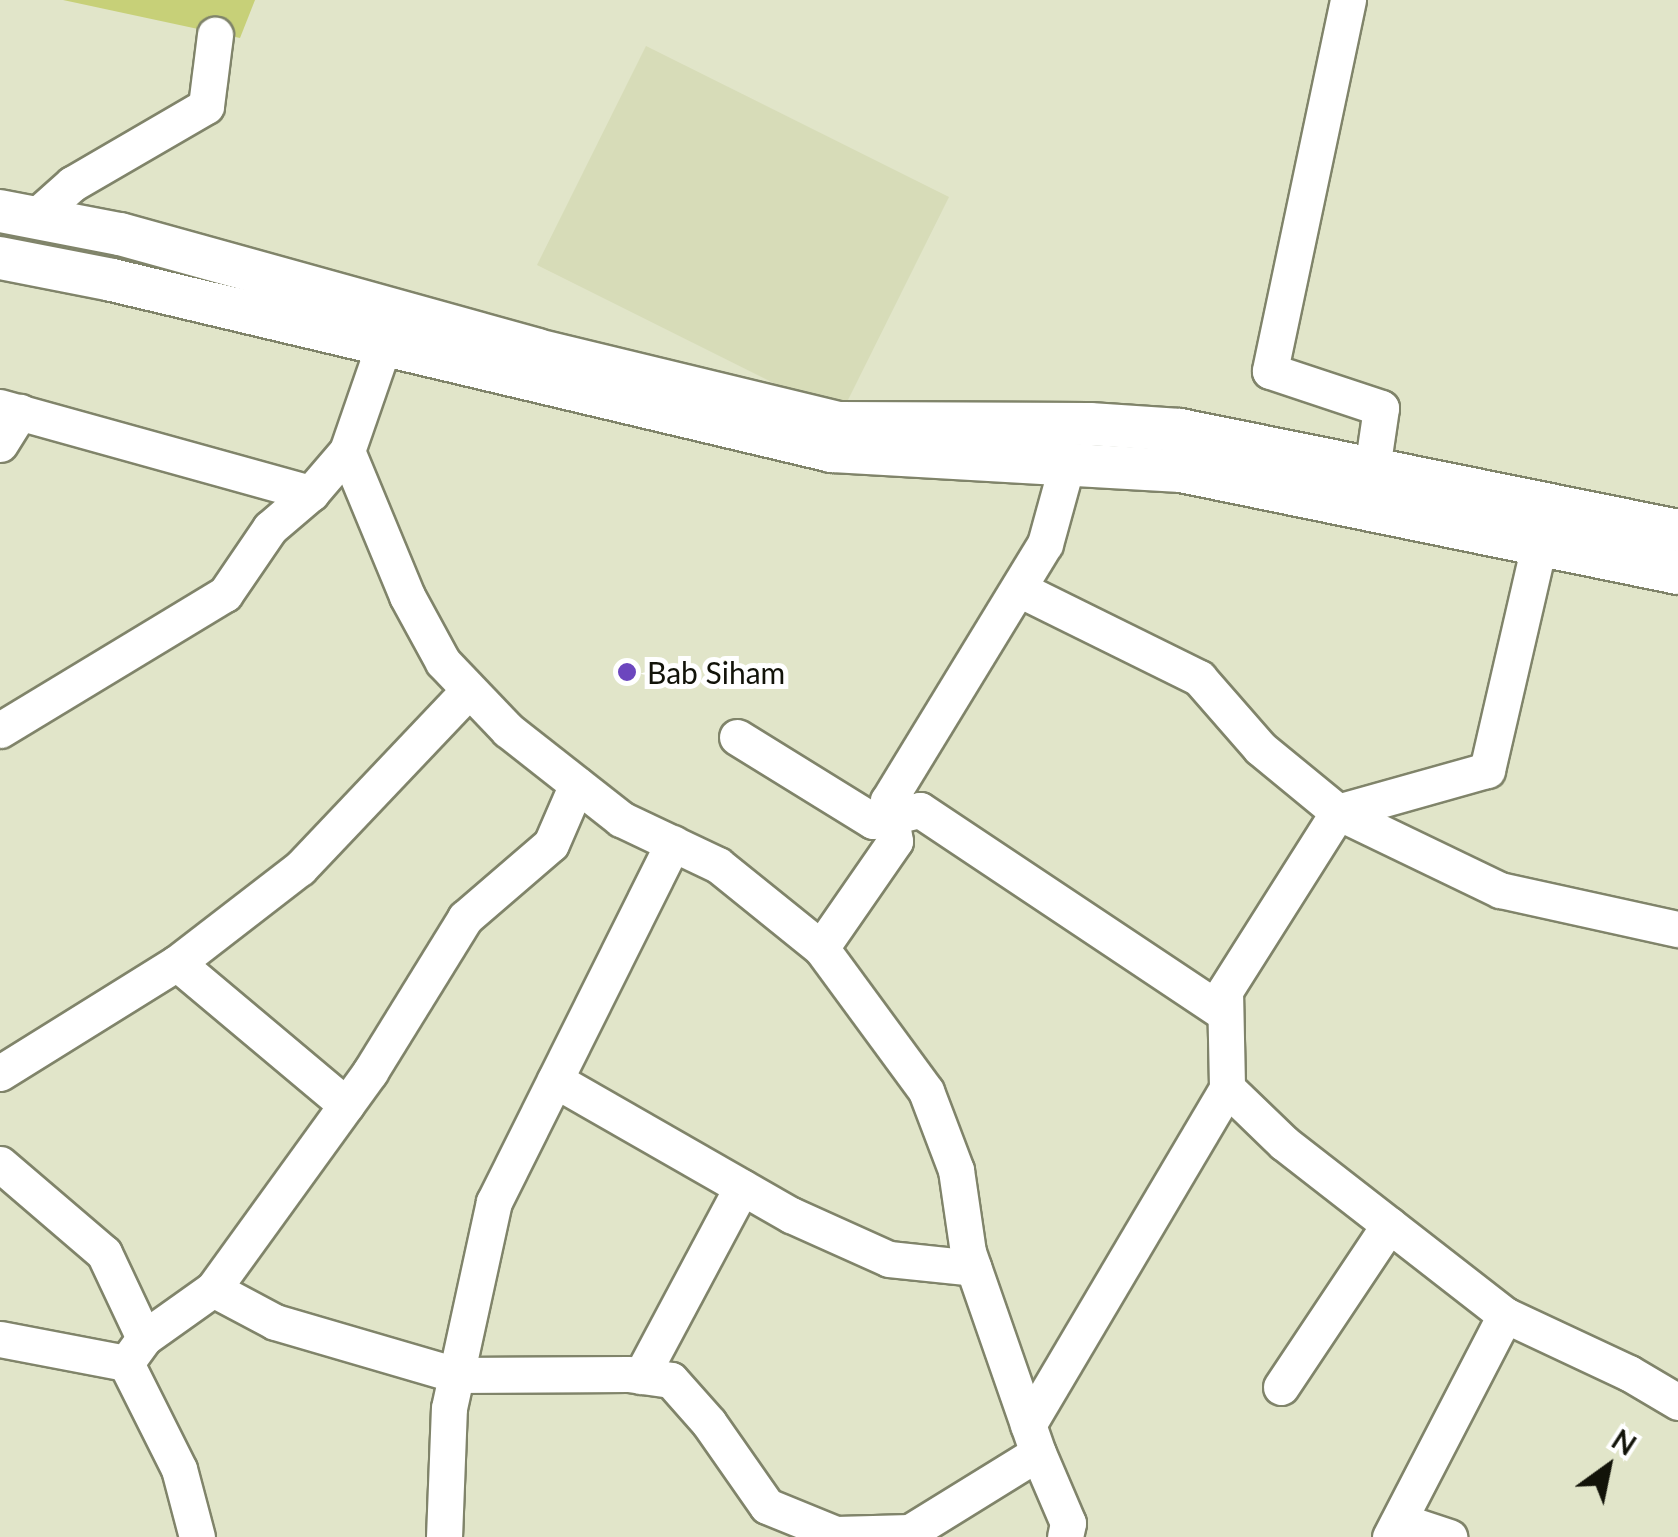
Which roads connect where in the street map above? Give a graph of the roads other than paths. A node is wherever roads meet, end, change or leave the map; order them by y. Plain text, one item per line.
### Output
1 (1348, 0) edge
2 (215, 35) dead end
3 (17, 214) edge
4 (0, 258) edge
5 (384, 347) junction
6 (10, 410) edge
7 (0, 444) edge
8 (347, 451) junction
9 (1067, 464) junction
10 (1372, 469) junction
11 (311, 493) junction
12 (1678, 531) edge
13 (1539, 545) junction
14 (1678, 573) edge
15 (1018, 589) junction
16 (469, 690) junction
17 (0, 730) edge
18 (737, 737) dead end
19 (577, 784) junction
20 (1338, 812) junction
21 (891, 818) junction
22 (673, 843) junction
23 (1678, 929) edge
24 (821, 948) junction
25 (177, 963) junction
26 (1224, 1012) junction
27 (0, 1073) edge
28 (555, 1080) junction
29 (1227, 1088) junction
30 (346, 1106) junction
31 (0, 1164) edge
32 (742, 1187) junction
33 (1389, 1224) junction
34 (974, 1268) junction
35 (213, 1289) junction
36 (1505, 1315) junction
37 (0, 1339) edge
38 (135, 1350) junction
39 (456, 1375) junction
40 (642, 1376) junction
41 (1281, 1387) dead end
42 (1678, 1402) edge
43 (1033, 1439) junction
44 (1395, 1529) edge
45 (836, 1536) edge
46 (197, 1537) edge
47 (444, 1537) edge
48 (1065, 1537) edge
49 (1449, 1537) edge

1 - 10 street
2 - 3 street
3 - 10 main road
4 - 5 main road
5 - 8 street
5 - 9 main road
6 - 7 street
6 - 11 street
8 - 11 street
8 - 16 street
9 - 13 main road
9 - 15 street
10 - 12 main road
11 - 17 street
13 - 14 main road
13 - 20 street
15 - 20 street
15 - 21 street
16 - 19 street
16 - 25 street
18 - 21 street
19 - 22 street
19 - 30 street
20 - 23 street
20 - 26 street
21 - 24 street
21 - 26 street
22 - 24 street
22 - 28 street
24 - 34 street
25 - 27 street
25 - 30 street
26 - 29 street
28 - 32 street
28 - 39 street
29 - 33 street
29 - 43 street
30 - 35 street
31 - 38 street
32 - 34 street
32 - 40 street
33 - 36 street
33 - 41 street
34 - 43 street
35 - 38 street
35 - 39 street
36 - 42 street
36 - 44 street
37 - 38 street
38 - 46 street
39 - 40 street
39 - 47 street
40 - 45 street
43 - 45 street
43 - 48 street
44 - 49 street

